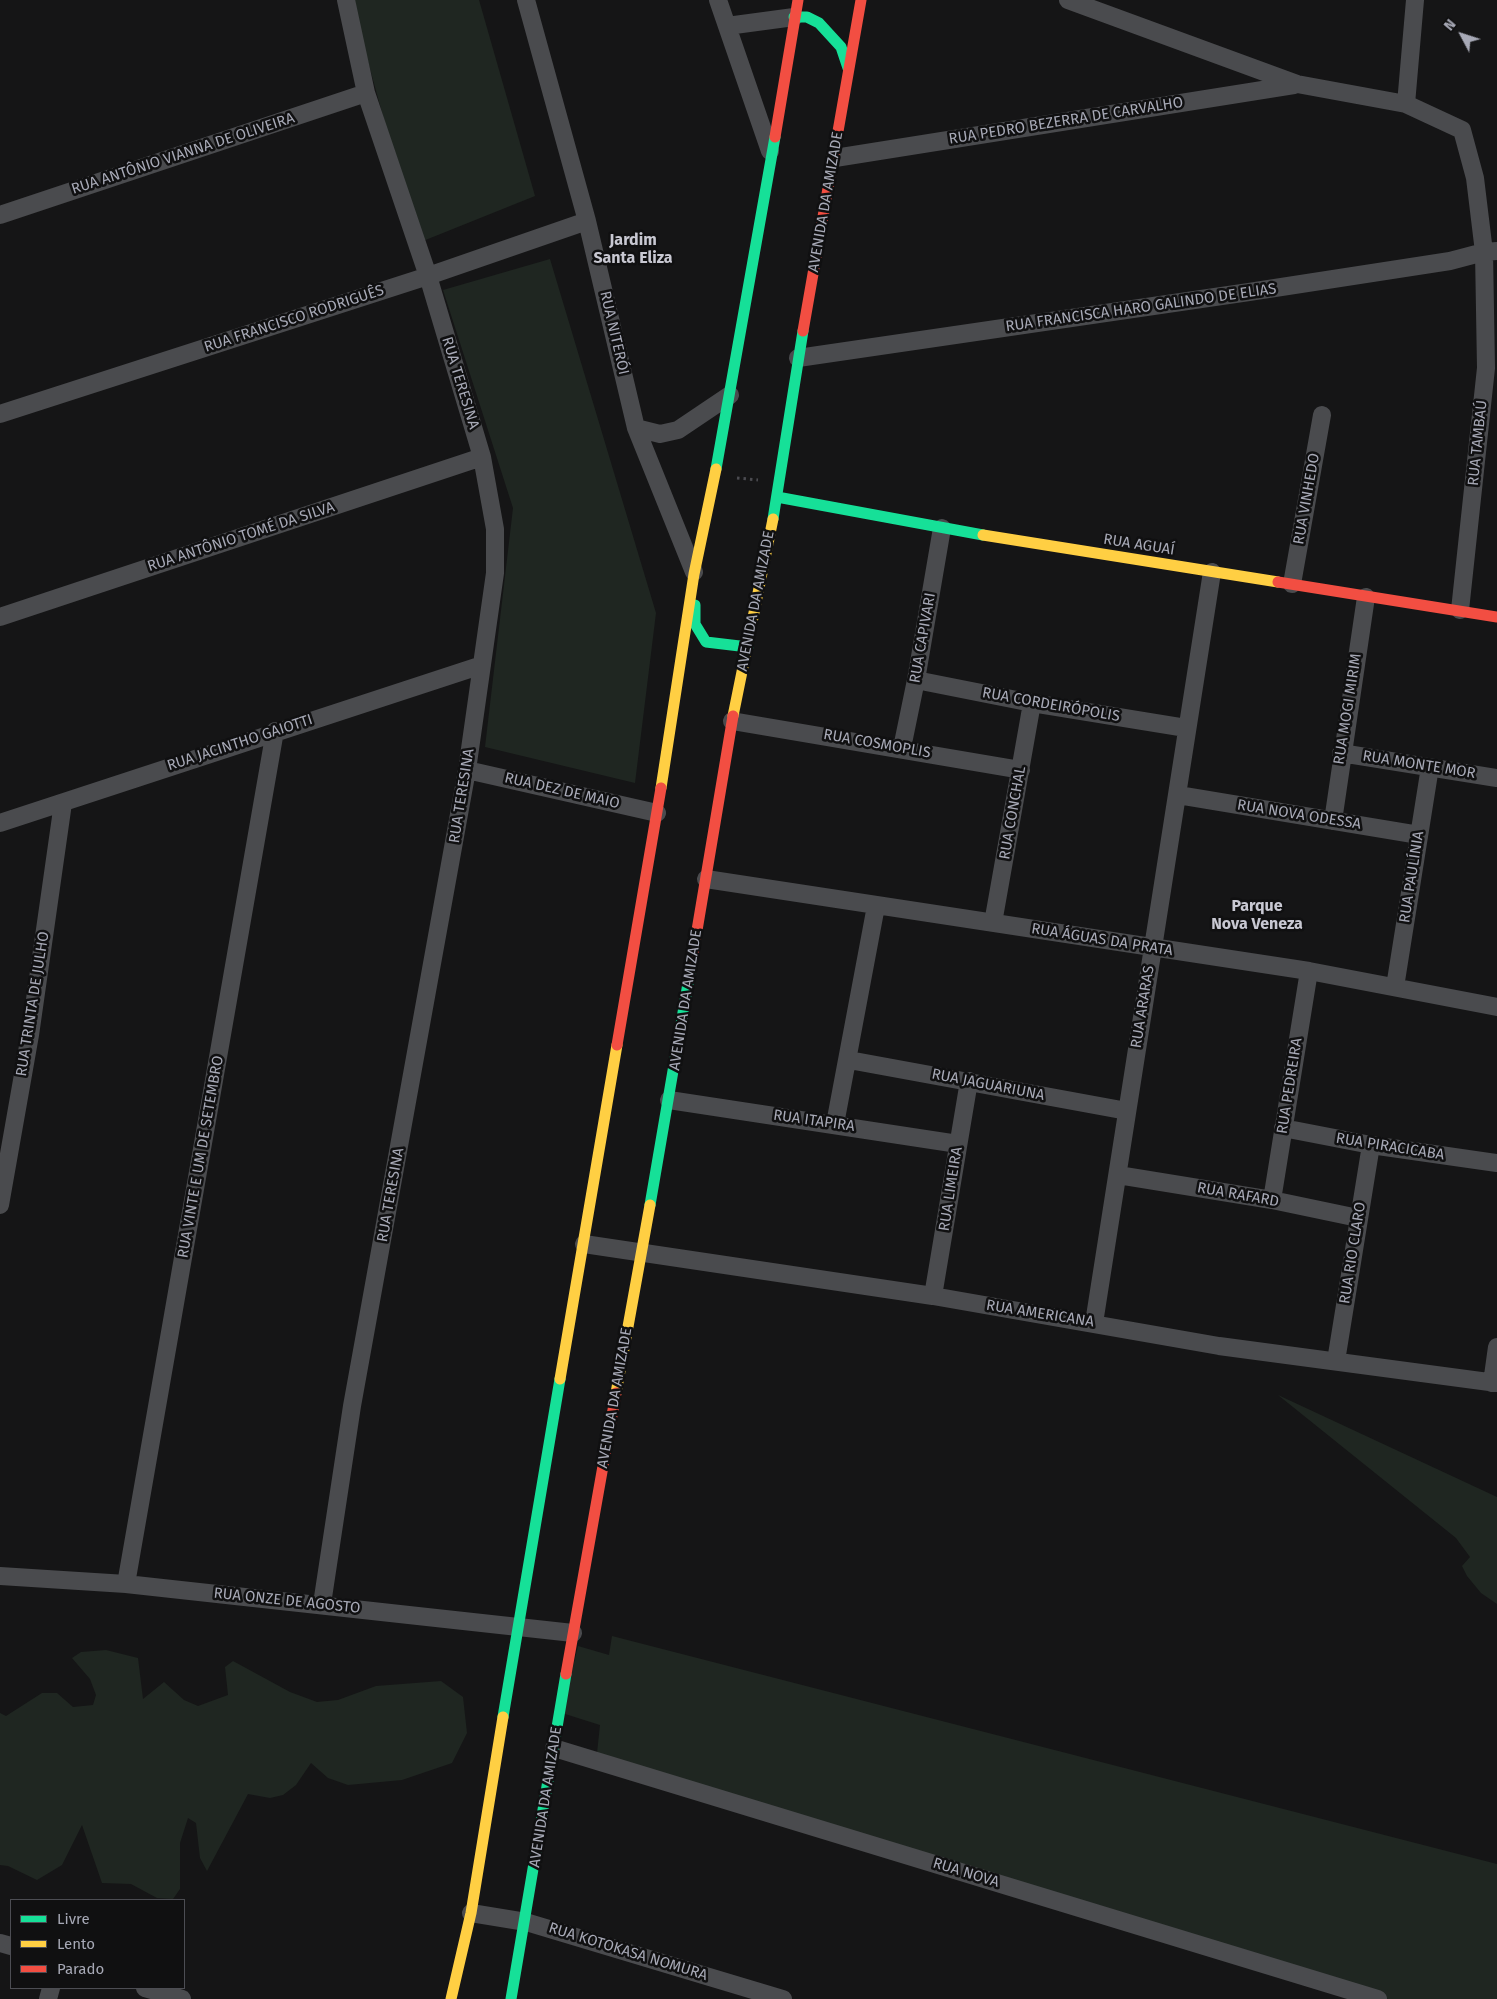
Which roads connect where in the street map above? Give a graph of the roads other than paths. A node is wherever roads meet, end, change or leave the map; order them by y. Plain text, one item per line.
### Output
1 (346, 0) edge
2 (526, 0) edge
3 (718, 0) edge
4 (798, 0) edge
5 (861, 0) edge
6 (1068, 0) edge
7 (1415, 0) edge
8 (794, 17) junction
9 (727, 26) junction
10 (848, 68) junction
11 (1297, 84) junction
12 (366, 94) junction
13 (1406, 104) junction
14 (772, 156) junction
15 (836, 158) junction
16 (0, 215) edge
17 (587, 221) junction
18 (1490, 251) edge
19 (428, 276) junction
20 (798, 358) junction
21 (730, 395) junction
22 (0, 414) edge
23 (1322, 415) dead end
24 (636, 428) junction
25 (482, 457) junction
26 (777, 498) junction
27 (942, 528) junction
28 (1212, 572) junction
29 (694, 574) junction
30 (1292, 584) junction
31 (1366, 596) junction
32 (1460, 610) junction
33 (0, 617) edge
34 (1497, 617) edge
35 (748, 647) junction
36 (482, 665) junction
37 (916, 680) junction
38 (1032, 702) junction
39 (732, 720) junction
40 (1186, 728) junction
41 (275, 731) junction
42 (902, 748) junction
43 (1341, 753) junction
44 (1430, 768) junction
45 (467, 770) junction
46 (1021, 770) junction
47 (1497, 778) edge
48 (1178, 795) junction
49 (63, 803) junction
50 (658, 813) junction
51 (1332, 821) junction
52 (0, 823) edge
53 (1419, 836) junction
54 (706, 879) junction
55 (876, 906) junction
56 (993, 923) junction
57 (1152, 949) junction
58 (1309, 971) junction
59 (1394, 987) junction
60 (1497, 1007) edge
61 (849, 1060) junction
62 (969, 1081) junction
63 (669, 1100) junction
64 (1127, 1111) junction
65 (835, 1124) junction
66 (1283, 1128) junction
67 (958, 1144) junction
68 (1371, 1146) junction
69 (1497, 1163) edge
70 (1118, 1175) junction
71 (1272, 1200) junction
72 (0, 1205) edge
73 (1358, 1218) junction
74 (584, 1244) junction
75 (642, 1251) junction
76 (933, 1296) junction
77 (1094, 1323) junction
78 (1497, 1348) edge
79 (1336, 1361) junction
80 (1494, 1383) edge
81 (0, 1576) edge
82 (126, 1584) junction
83 (322, 1604) junction
84 (516, 1627) junction
85 (573, 1633) junction
86 (554, 1748) junction
87 (471, 1913) junction
88 (526, 1922) junction
89 (148, 1989) edge
90 (182, 1999) edge
91 (451, 1999) edge
92 (511, 1999) edge
93 (783, 1999) edge
94 (1378, 1999) edge

1 - 12 street, RUA TERESINA
2 - 17 street, RUA NITERÓI
3 - 9 street
4 - 8 main road
5 - 10 main road, AVENIDA DA AMIZADE
6 - 11 street
7 - 13 street
8 - 9 street
8 - 10 main road
8 - 14 main road
9 - 14 street
10 - 15 main road, AVENIDA DA AMIZADE
11 - 13 street, RUA TAMBAÚ
11 - 15 street, RUA PEDRO BEZERRA DE CARVALHO
12 - 16 street, RUA ANTÔNIO VIANNA DE OLIVEIRA
12 - 19 street, RUA TERESINA
13 - 18 street, RUA TAMBAÚ
14 - 21 main road
15 - 20 main road, AVENIDA DA AMIZADE
17 - 19 street, RUA FRANCISCO RODRIGUÊS
17 - 24 street, RUA NITERÓI
18 - 20 street, RUA FRANCISCA HARO GALINDO DE ELIAS
18 - 32 street, RUA TAMBAÚ
19 - 22 street, RUA FRANCISCO RODRIGUÊS
19 - 25 street, RUA TERESINA
20 - 26 main road, AVENIDA DA AMIZADE
21 - 24 street
21 - 29 main road
23 - 30 street, RUA VINHEDO
24 - 29 street, RUA NITERÓI
25 - 33 street, RUA ANTÔNIO TOMÉ DA SILVA
25 - 36 street, RUA TERESINA
26 - 27 main road, RUA AGUAÍ
26 - 35 main road, AVENIDA DA AMIZADE
27 - 28 main road, RUA AGUAÍ
27 - 37 street, RUA CAPIVARI
28 - 30 main road, RUA AGUAÍ
28 - 40 street, RUA ARARAS
29 - 35 main road
29 - 50 main road
30 - 31 main road, RUA AGUAÍ
31 - 32 main road, RUA AGUAÍ
31 - 43 street, RUA MOGI MIRIM
32 - 34 main road, RUA AGUAÍ
35 - 39 main road, AVENIDA DA AMIZADE
36 - 41 street, RUA JACINTHO GAIOTTI
36 - 45 street, RUA TERESINA
37 - 38 street, RUA CORDEIRÓPOLIS
37 - 42 street, RUA CAPIVARI
38 - 40 street, RUA CORDEIRÓPOLIS
38 - 46 street, RUA CONCHAL
39 - 42 street, RUA COSMOPLIS
39 - 54 main road, AVENIDA DA AMIZADE
40 - 48 street, RUA ARARAS
41 - 49 street, RUA JACINTHO GAIOTTI
41 - 82 street, RUA VINTE E UM DE SETEMBRO
42 - 46 street, RUA COSMOPLIS
43 - 44 street, RUA MONTE MOR
43 - 51 street, RUA MOGI MIRIM
44 - 47 street, RUA MONTE MOR
44 - 53 street, RUA PAULÍNIA
45 - 50 street, RUA DEZ DE MAIO
45 - 83 street, RUA TERESINA
46 - 56 street, RUA CONCHAL
48 - 51 street, RUA NOVA ODESSA
48 - 57 street, RUA ARARAS
49 - 52 street, RUA JACINTHO GAIOTTI
49 - 72 street, RUA TRINTA DE JULHO
50 - 74 main road
51 - 53 street, RUA NOVA ODESSA
53 - 59 street, RUA PAULÍNIA
54 - 55 street, RUA ÁGUAS DA PRATA
54 - 63 main road, AVENIDA DA AMIZADE
55 - 56 street, RUA ÁGUAS DA PRATA
55 - 61 street
56 - 57 street, RUA ÁGUAS DA PRATA
57 - 58 street, RUA ÁGUAS DA PRATA
57 - 64 street, RUA ARARAS
58 - 59 street, RUA ÁGUAS DA PRATA
58 - 66 street, RUA PEDREIRA
59 - 60 street, RUA ÁGUAS DA PRATA
61 - 62 street, RUA JAGUARIUNA
61 - 65 street
62 - 64 street, RUA JAGUARIUNA
62 - 67 street, RUA LIMEIRA
63 - 65 street, RUA ITAPIRA
63 - 75 main road, AVENIDA DA AMIZADE
64 - 70 street, RUA ARARAS
65 - 67 street, RUA ITAPIRA
66 - 68 street, RUA PIRACICABA
66 - 71 street, RUA PEDREIRA
67 - 76 street, RUA LIMEIRA
68 - 69 street, RUA PIRACICABA
68 - 73 street, RUA RIO CLARO
70 - 71 street, RUA RAFARD
70 - 77 street, RUA ARARAS
71 - 73 street, RUA RAFARD
73 - 79 street, RUA RIO CLARO
74 - 75 street, RUA AMERICANA
74 - 84 main road
75 - 76 street, RUA AMERICANA
75 - 85 main road, AVENIDA DA AMIZADE
76 - 77 street, RUA AMERICANA
77 - 79 street, RUA AMERICANA
78 - 80 street
79 - 80 street, RUA AMERICANA
81 - 82 street, RUA ONZE DE AGOSTO
82 - 83 street, RUA ONZE DE AGOSTO
83 - 84 street, RUA ONZE DE AGOSTO
84 - 85 street, RUA ONZE DE AGOSTO
84 - 87 main road
85 - 86 main road, AVENIDA DA AMIZADE
86 - 88 main road, AVENIDA DA AMIZADE
86 - 94 street, RUA NOVA
87 - 88 street, RUA KOTOKASA NOMURA
87 - 91 main road
88 - 92 main road, AVENIDA DA AMIZADE
88 - 93 street, RUA KOTOKASA NOMURA
89 - 90 street

